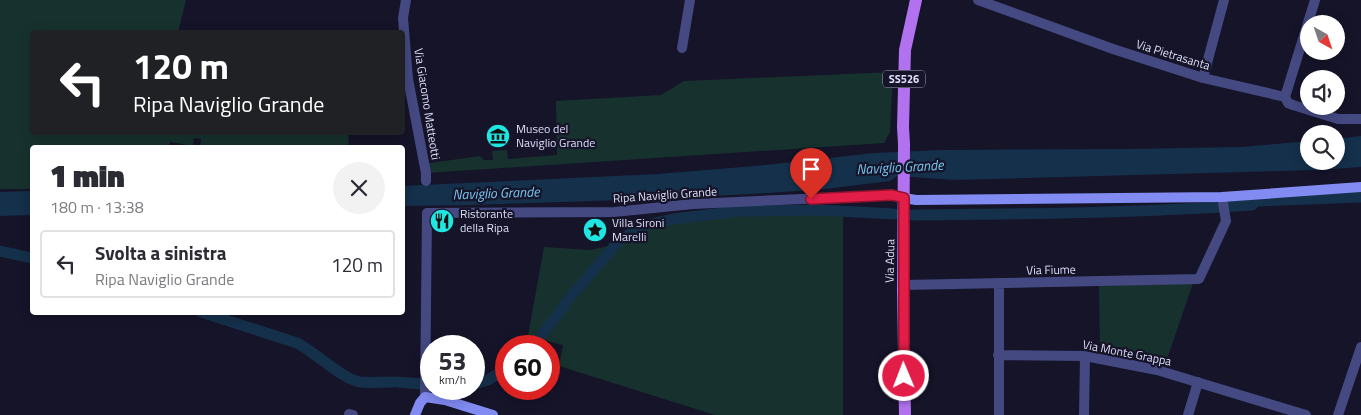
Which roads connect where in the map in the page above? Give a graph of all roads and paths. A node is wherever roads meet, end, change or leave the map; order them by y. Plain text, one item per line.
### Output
1 (406, 0) edge
2 (690, 0) edge
3 (910, 0) edge
4 (916, 0) edge
5 (978, 0) edge
6 (1224, 0) edge
7 (1315, 0) edge
8 (913, 14) junction
9 (403, 30) edge
10 (405, 48) edge
11 (682, 48) dead end
12 (1203, 78) junction
13 (1285, 97) junction
14 (1361, 119) edge
15 (426, 182) dead end
16 (1361, 187) edge
17 (904, 192) junction
18 (1223, 204) junction
19 (999, 283) junction
20 (903, 285) junction
21 (426, 335) edge
22 (1361, 348) edge
23 (998, 355) junction
24 (1085, 356) junction
25 (1198, 382) junction
26 (423, 400) edge
27 (445, 400) edge
28 (1287, 412) edge
29 (415, 415) edge
30 (493, 415) edge
31 (905, 415) edge
32 (999, 415) edge
33 (1084, 415) edge
34 (1188, 415) edge
35 (1306, 415) edge
36 (1338, 415) edge

1 - 9 street, Via Giacomo Matteotti
2 - 11 street
3 - 8 main road, SS526
4 - 8 main road, SS526
5 - 12 street, Via Pietrasanta
6 - 12 street
7 - 13 street
8 - 17 main road, SS526
10 - 15 street, Via Giacomo Matteotti
12 - 13 street, Via Pietrasanta
13 - 14 street, Via Pietrasanta
16 - 18 street
17 - 18 street
17 - 20 main road, Via Adua / SS526
17 - 21 street, Ripa Naviglio Grande
18 - 19 street, Via Fiume
19 - 20 street, Via Fiume
19 - 23 street
20 - 31 main road, Via Adua / SS526
22 - 36 street
23 - 24 street, Via Monte Grappa
23 - 32 street
24 - 25 street, Via Monte Grappa
24 - 33 street
25 - 28 street, Via Monte Grappa
25 - 34 street
26 - 29 street
27 - 30 street
28 - 35 street, Via Monte Grappa

